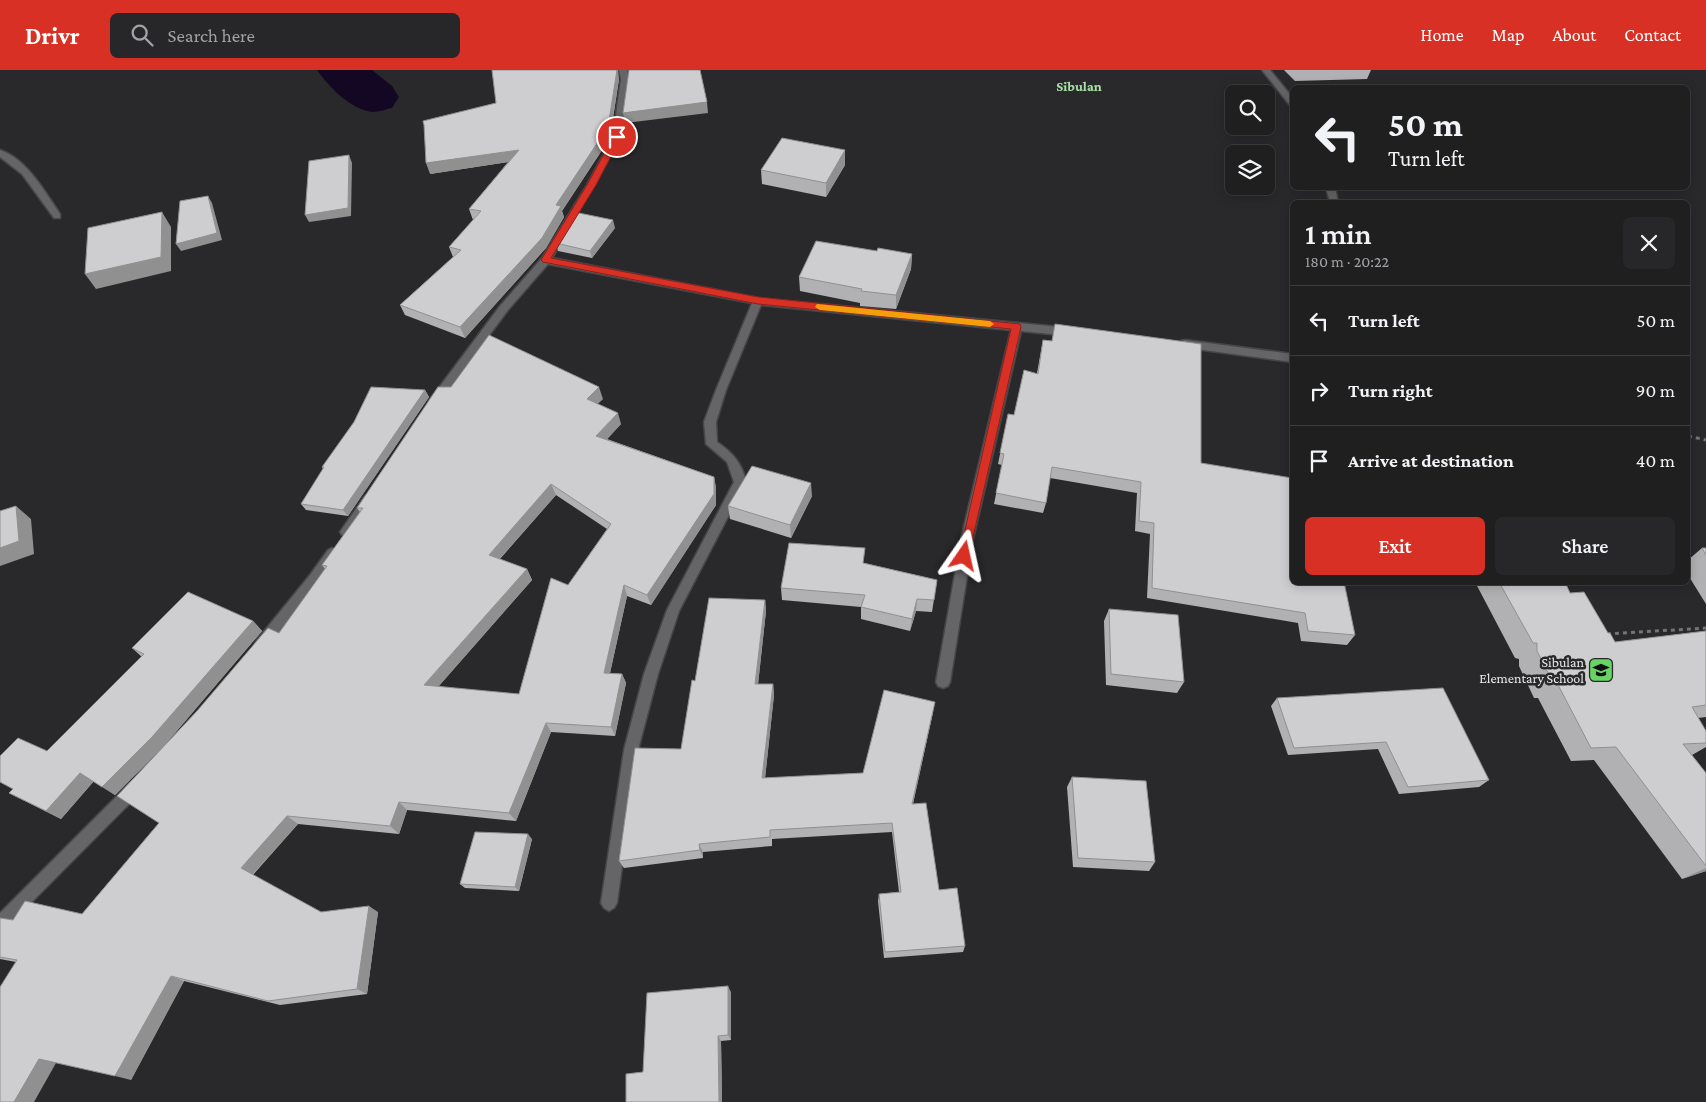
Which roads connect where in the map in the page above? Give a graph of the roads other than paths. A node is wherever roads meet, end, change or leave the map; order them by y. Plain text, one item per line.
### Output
1 (623, 70) edge
2 (1266, 70) edge
3 (1290, 100) edge
4 (0, 153) edge
5 (57, 216) dead end
6 (546, 260) junction
7 (758, 300) junction
8 (1017, 327) junction
9 (1076, 333) edge
10 (1174, 342) edge
11 (1290, 358) edge
12 (430, 408) edge
13 (375, 490) edge
14 (253, 655) edge
15 (942, 682) dead end
16 (143, 779) edge
17 (609, 903) dead end
18 (0, 924) edge

1 - 6 street
2 - 3 street
4 - 5 street
6 - 7 street
6 - 12 street
7 - 8 street
7 - 17 street
8 - 9 street
8 - 15 street
10 - 11 street
13 - 14 street
16 - 18 street

